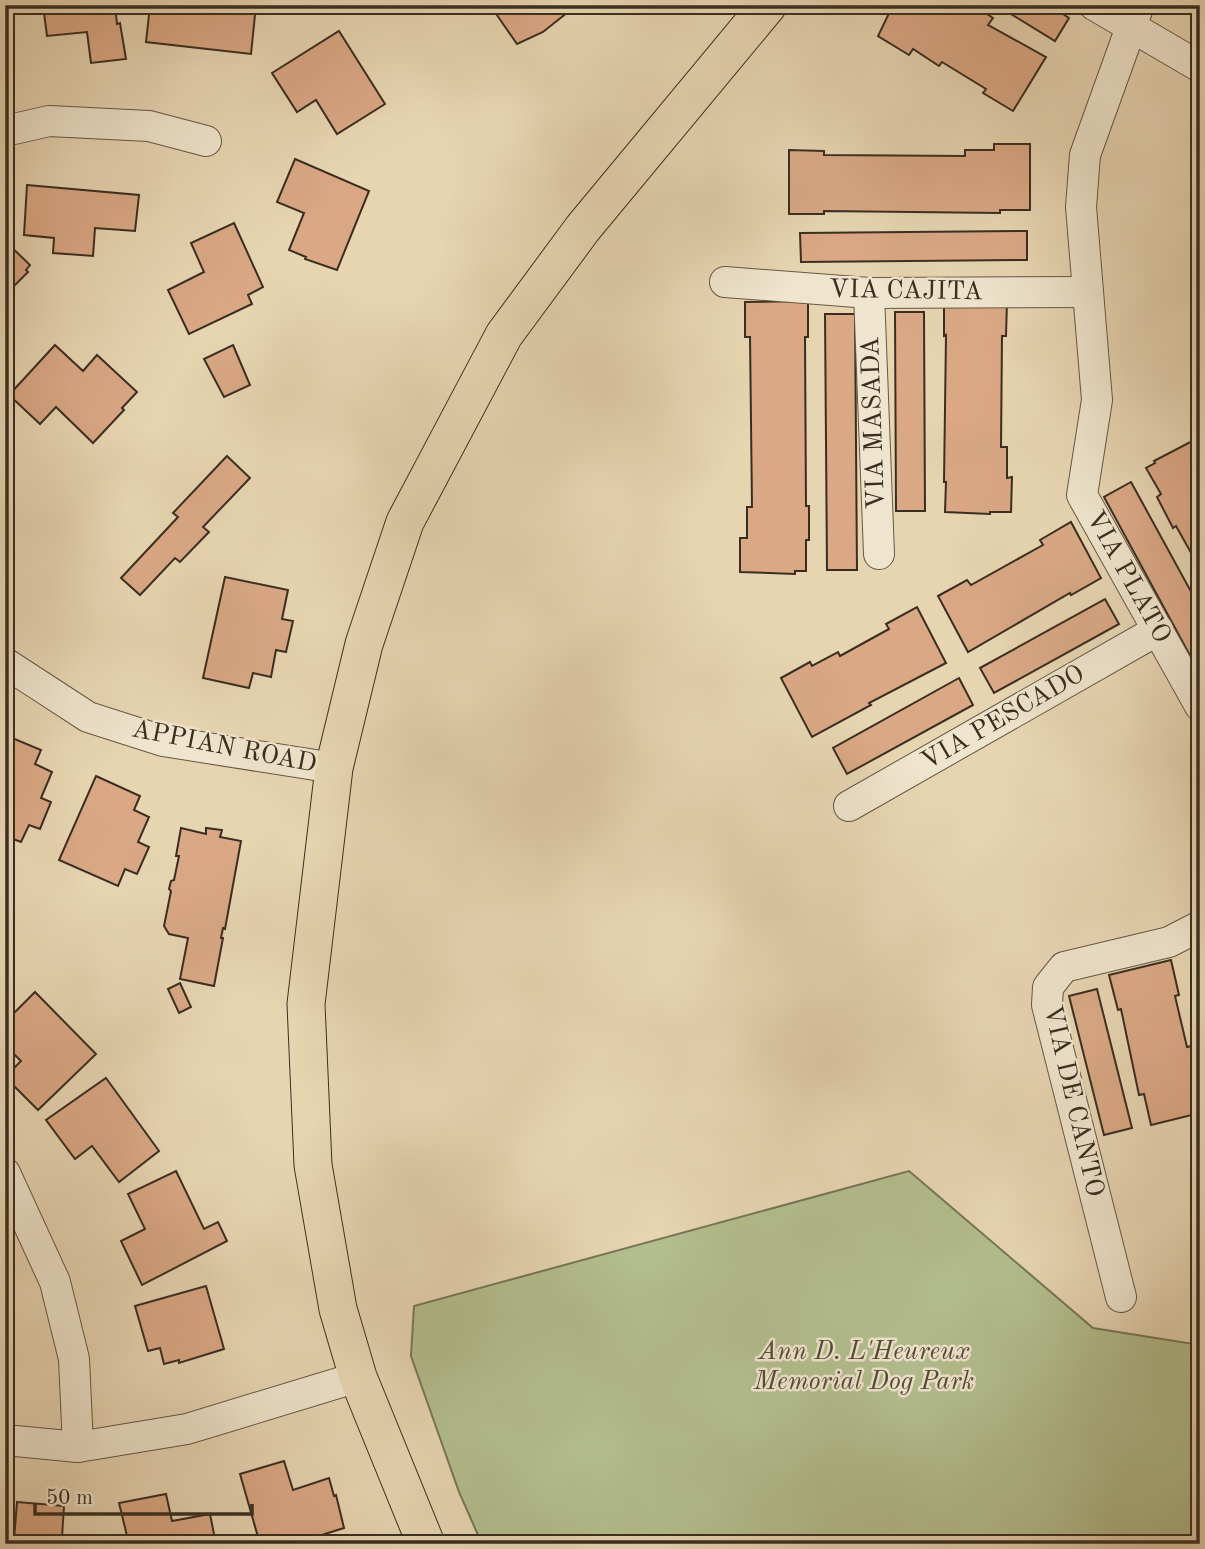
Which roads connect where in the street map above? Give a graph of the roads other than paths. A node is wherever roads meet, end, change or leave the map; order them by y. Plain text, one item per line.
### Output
1 (768, 5) edge
2 (1094, 5) edge
3 (1135, 16) edge
4 (1200, 67) edge
5 (5, 131) edge
6 (206, 141) dead end
7 (725, 282) dead end
8 (1088, 292) junction
9 (869, 293) junction
10 (879, 554) dead end
11 (1158, 630) junction
12 (5, 663) edge
13 (1200, 706) edge
14 (334, 768) junction
15 (849, 806) dead end
16 (1200, 926) edge
17 (5, 1173) edge
18 (1121, 1297) dead end
19 (358, 1377) junction
20 (5, 1440) edge
21 (78, 1447) junction
22 (426, 1544) edge

1 - 14 main road
2 - 3 street
3 - 4 street
3 - 8 street, VIA PLATO
5 - 6 street
7 - 9 street, VIA CAJITA
8 - 9 street, VIA CAJITA
8 - 11 street, VIA PLATO
9 - 10 street, VIA MASADA
11 - 13 street, VIA PLATO
11 - 15 street, VIA PESCADO
12 - 14 street, APPIAN ROAD
14 - 19 main road
16 - 18 street, VIA DE CANTO
17 - 21 street
19 - 21 street
19 - 22 main road
20 - 21 street

